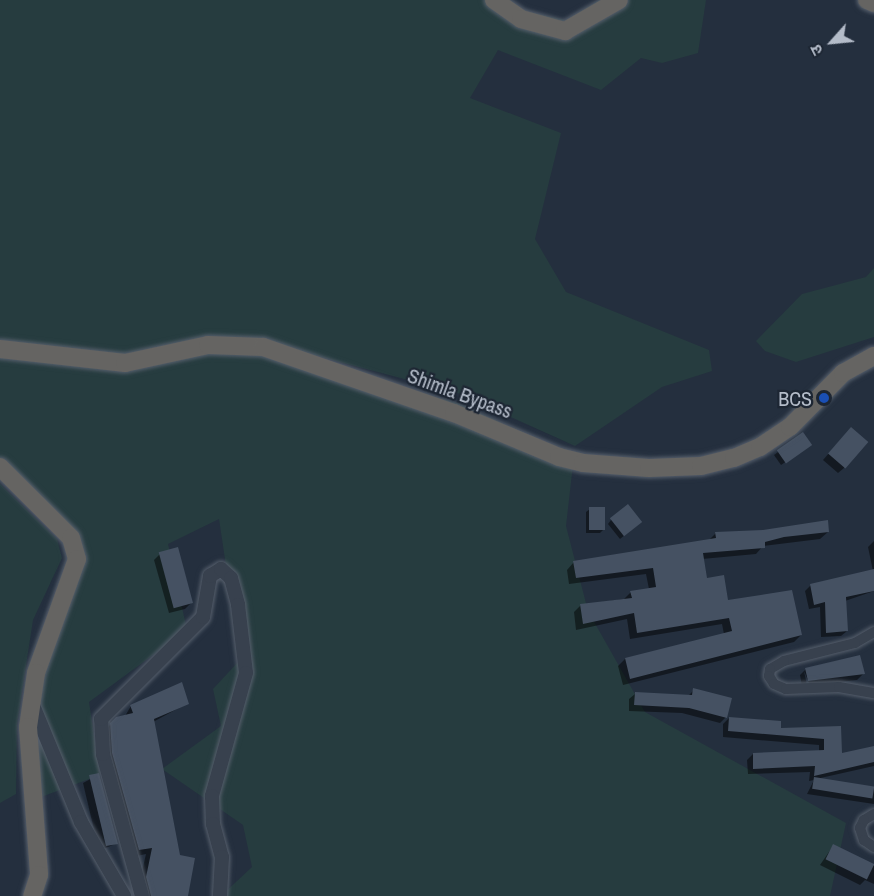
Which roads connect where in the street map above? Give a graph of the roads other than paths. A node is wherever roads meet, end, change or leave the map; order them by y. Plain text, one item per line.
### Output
1 (495, 0) edge
2 (619, 0) edge
3 (867, 0) edge
4 (874, 3) edge
5 (0, 349) edge
6 (874, 356) edge
7 (0, 467) edge
8 (874, 632) edge
9 (874, 693) edge
10 (32, 703) junction
11 (874, 813) edge
12 (874, 847) edge
13 (32, 896) edge
14 (124, 896) edge
15 (142, 896) edge
16 (219, 896) edge

1 - 2 highway
3 - 4 highway
5 - 6 highway, Shimla Bypass
7 - 10 highway
8 - 9 street
10 - 13 highway
10 - 14 street
11 - 12 street
15 - 16 street

